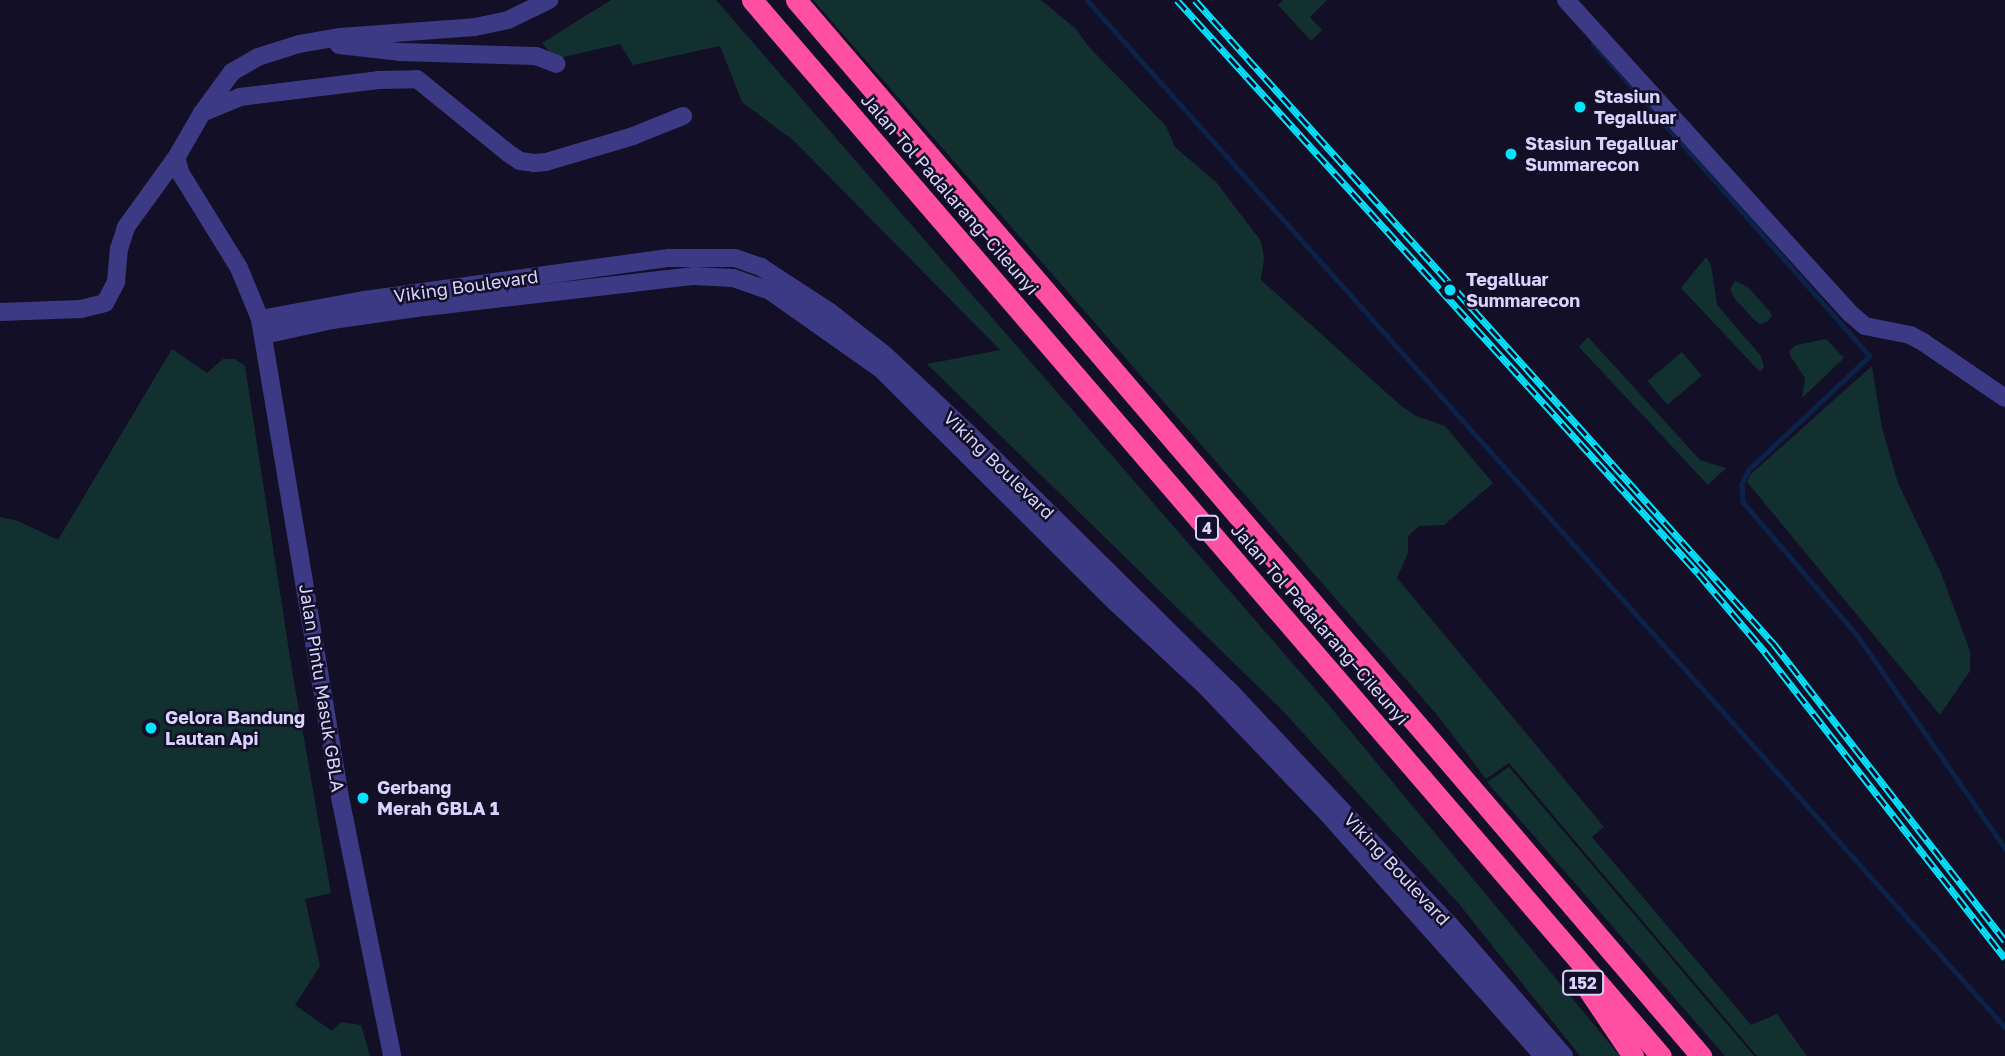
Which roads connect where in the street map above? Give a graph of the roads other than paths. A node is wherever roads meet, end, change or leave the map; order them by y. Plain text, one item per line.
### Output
1 (549, 0) edge
2 (752, 0) edge
3 (796, 0) edge
4 (1566, 0) edge
5 (326, 39) junction
6 (557, 64) dead end
7 (202, 113) junction
8 (683, 116) dead end
9 (176, 158) junction
10 (0, 312) edge
11 (262, 327) junction
12 (2005, 398) edge
13 (1560, 890) junction
14 (1536, 909) junction
15 (392, 1056) edge
16 (1543, 1056) edge
17 (1564, 1056) edge
18 (1633, 1056) edge
19 (1661, 1056) edge
20 (1701, 1056) edge

1 - 5 street
2 - 14 highway, Jalan Tol Padalarang–Cileunyi / 4
3 - 13 highway, Jalan Tol Padalarang–Cileunyi / 4
4 - 12 street
5 - 6 street
5 - 7 street
7 - 8 street
7 - 9 street
9 - 10 street
9 - 11 street, Jalan Pintu Masuk GBLA
11 - 15 street, Jalan Pintu Masuk GBLA
11 - 16 street, Viking Boulevard
11 - 17 street, Viking Boulevard
13 - 14 highway
13 - 20 highway, Jalan Tol Padalarang–Cileunyi / 4
14 - 18 highway, 152
14 - 19 highway, Jalan Tol Padalarang–Cileunyi / 4

